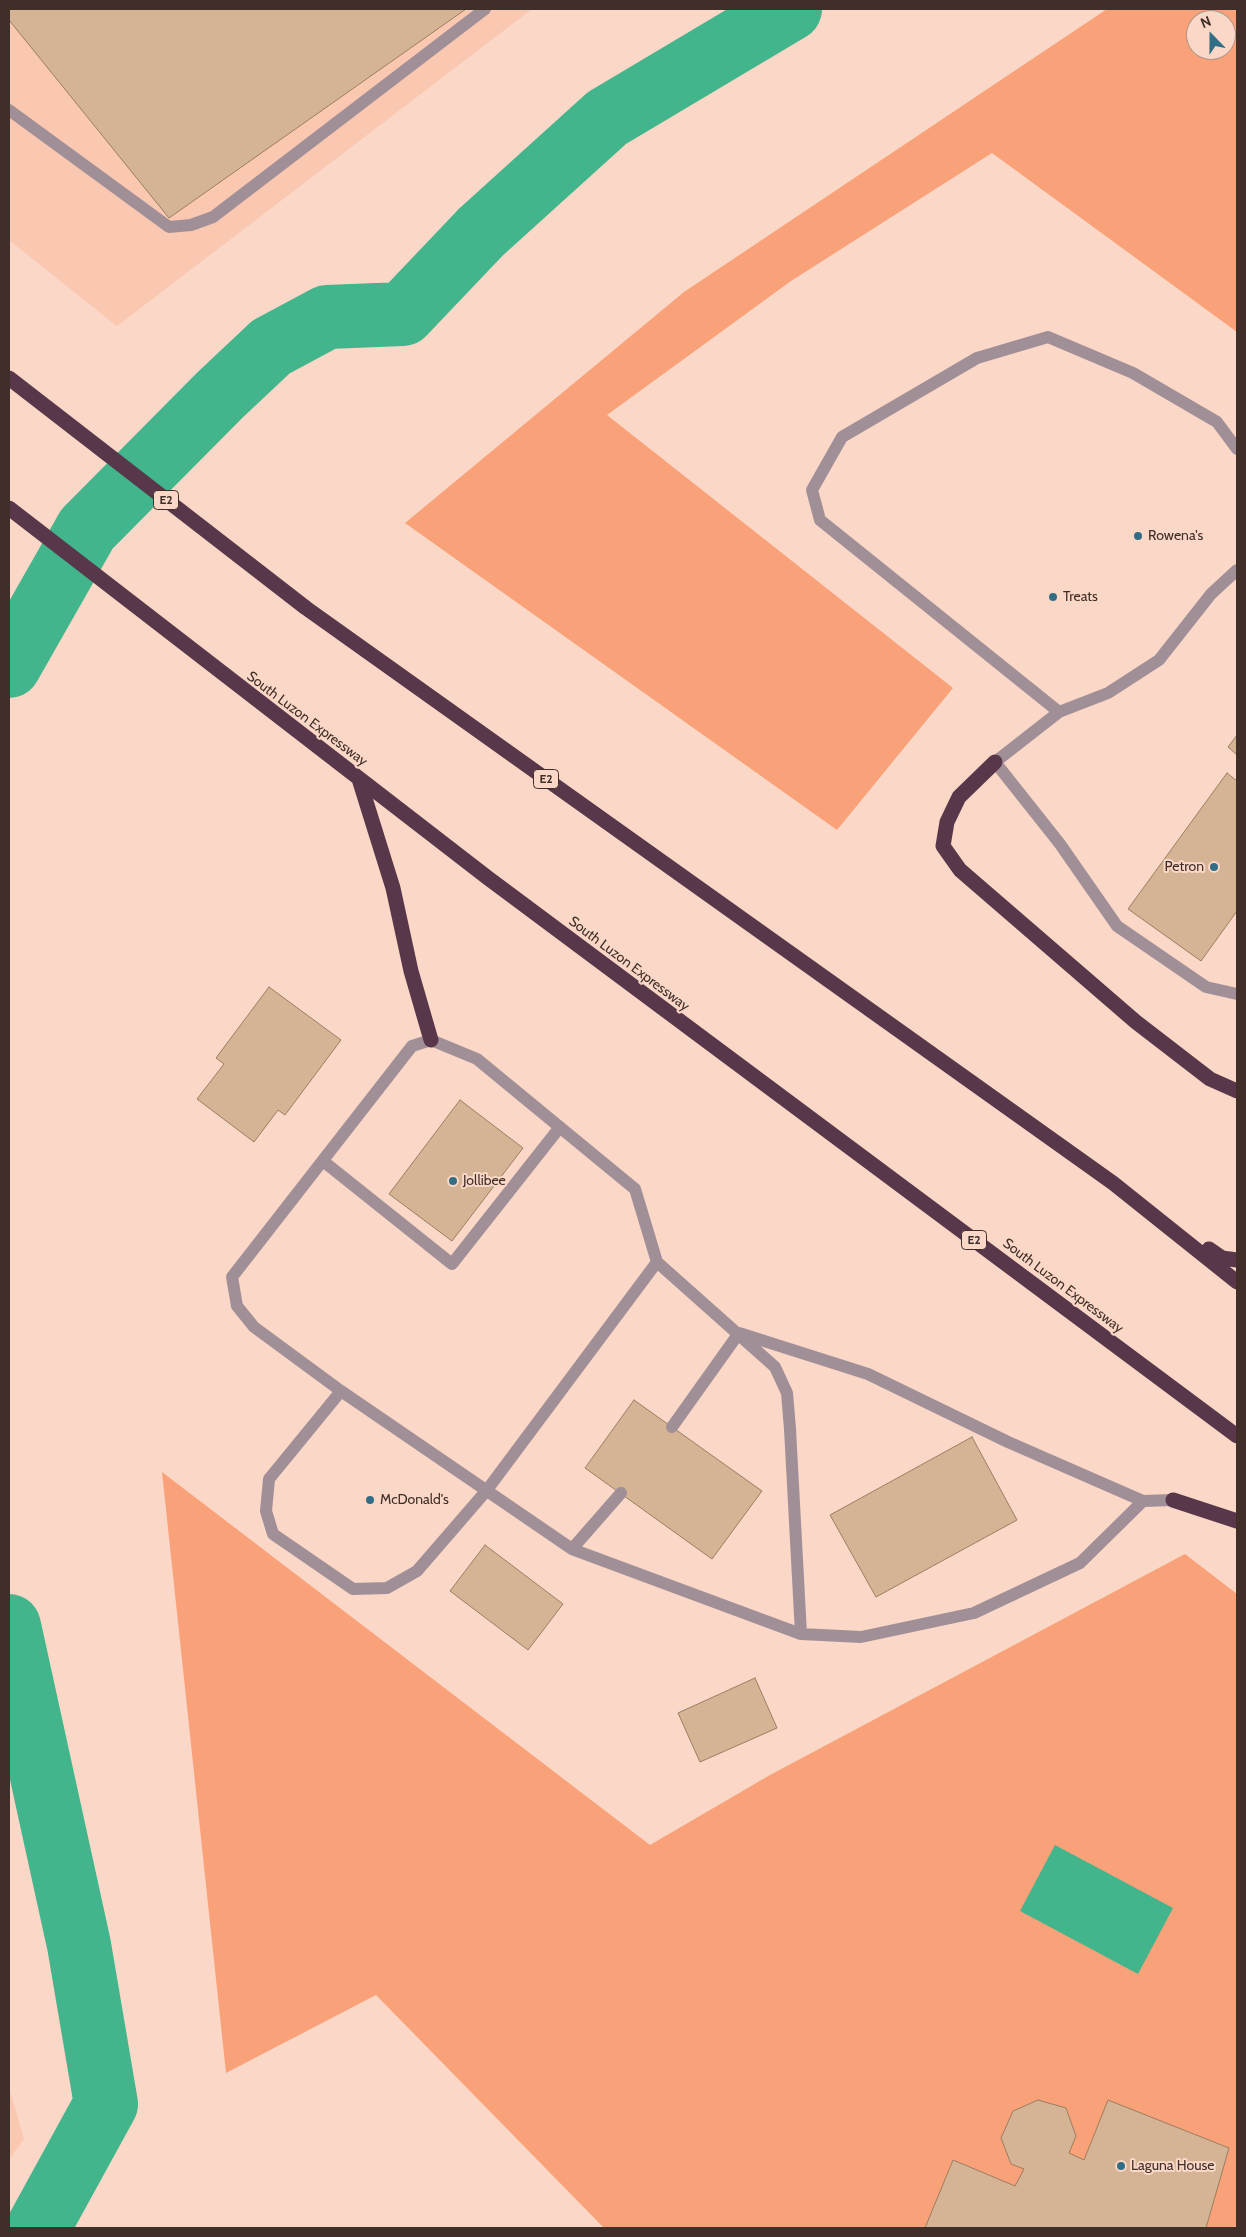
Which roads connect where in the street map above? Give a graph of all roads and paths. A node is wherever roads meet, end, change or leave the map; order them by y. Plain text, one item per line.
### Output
1 (485, 9) edge
2 (9, 110) edge
3 (9, 378) edge
4 (1237, 449) edge
5 (9, 508) edge
6 (1237, 570) edge
7 (1059, 712) junction
8 (995, 762) junction
9 (359, 779) junction
10 (1237, 994) edge
11 (431, 1040) junction
12 (1237, 1091) edge
13 (560, 1127) junction
14 (323, 1161) junction
15 (1113, 1183) junction
16 (1237, 1260) edge
17 (657, 1262) junction
18 (1237, 1282) edge
19 (739, 1334) junction
20 (342, 1391) junction
21 (672, 1427) dead end
22 (1237, 1436) edge
23 (487, 1490) junction
24 (621, 1494) dead end
25 (1173, 1500) joint
26 (1143, 1501) junction
27 (1237, 1521) edge
28 (572, 1549) junction
29 (801, 1634) junction

1 - 2 lane
3 - 15 highway, E2
4 - 7 lane
5 - 9 highway, South Luzon Expressway / E2
6 - 7 lane
7 - 8 lane
8 - 10 lane
8 - 12 highway
9 - 11 highway
9 - 22 highway, South Luzon Expressway / E2
11 - 13 lane
11 - 14 lane
13 - 14 lane
13 - 17 lane
14 - 20 lane
15 - 16 highway
15 - 18 highway, E2
17 - 19 lane
17 - 23 lane
19 - 21 lane
19 - 26 lane
19 - 29 lane
20 - 23 lane
20 - 23 lane
23 - 28 lane
24 - 28 lane
25 - 26 lane
25 - 27 highway
26 - 29 lane
28 - 29 lane

